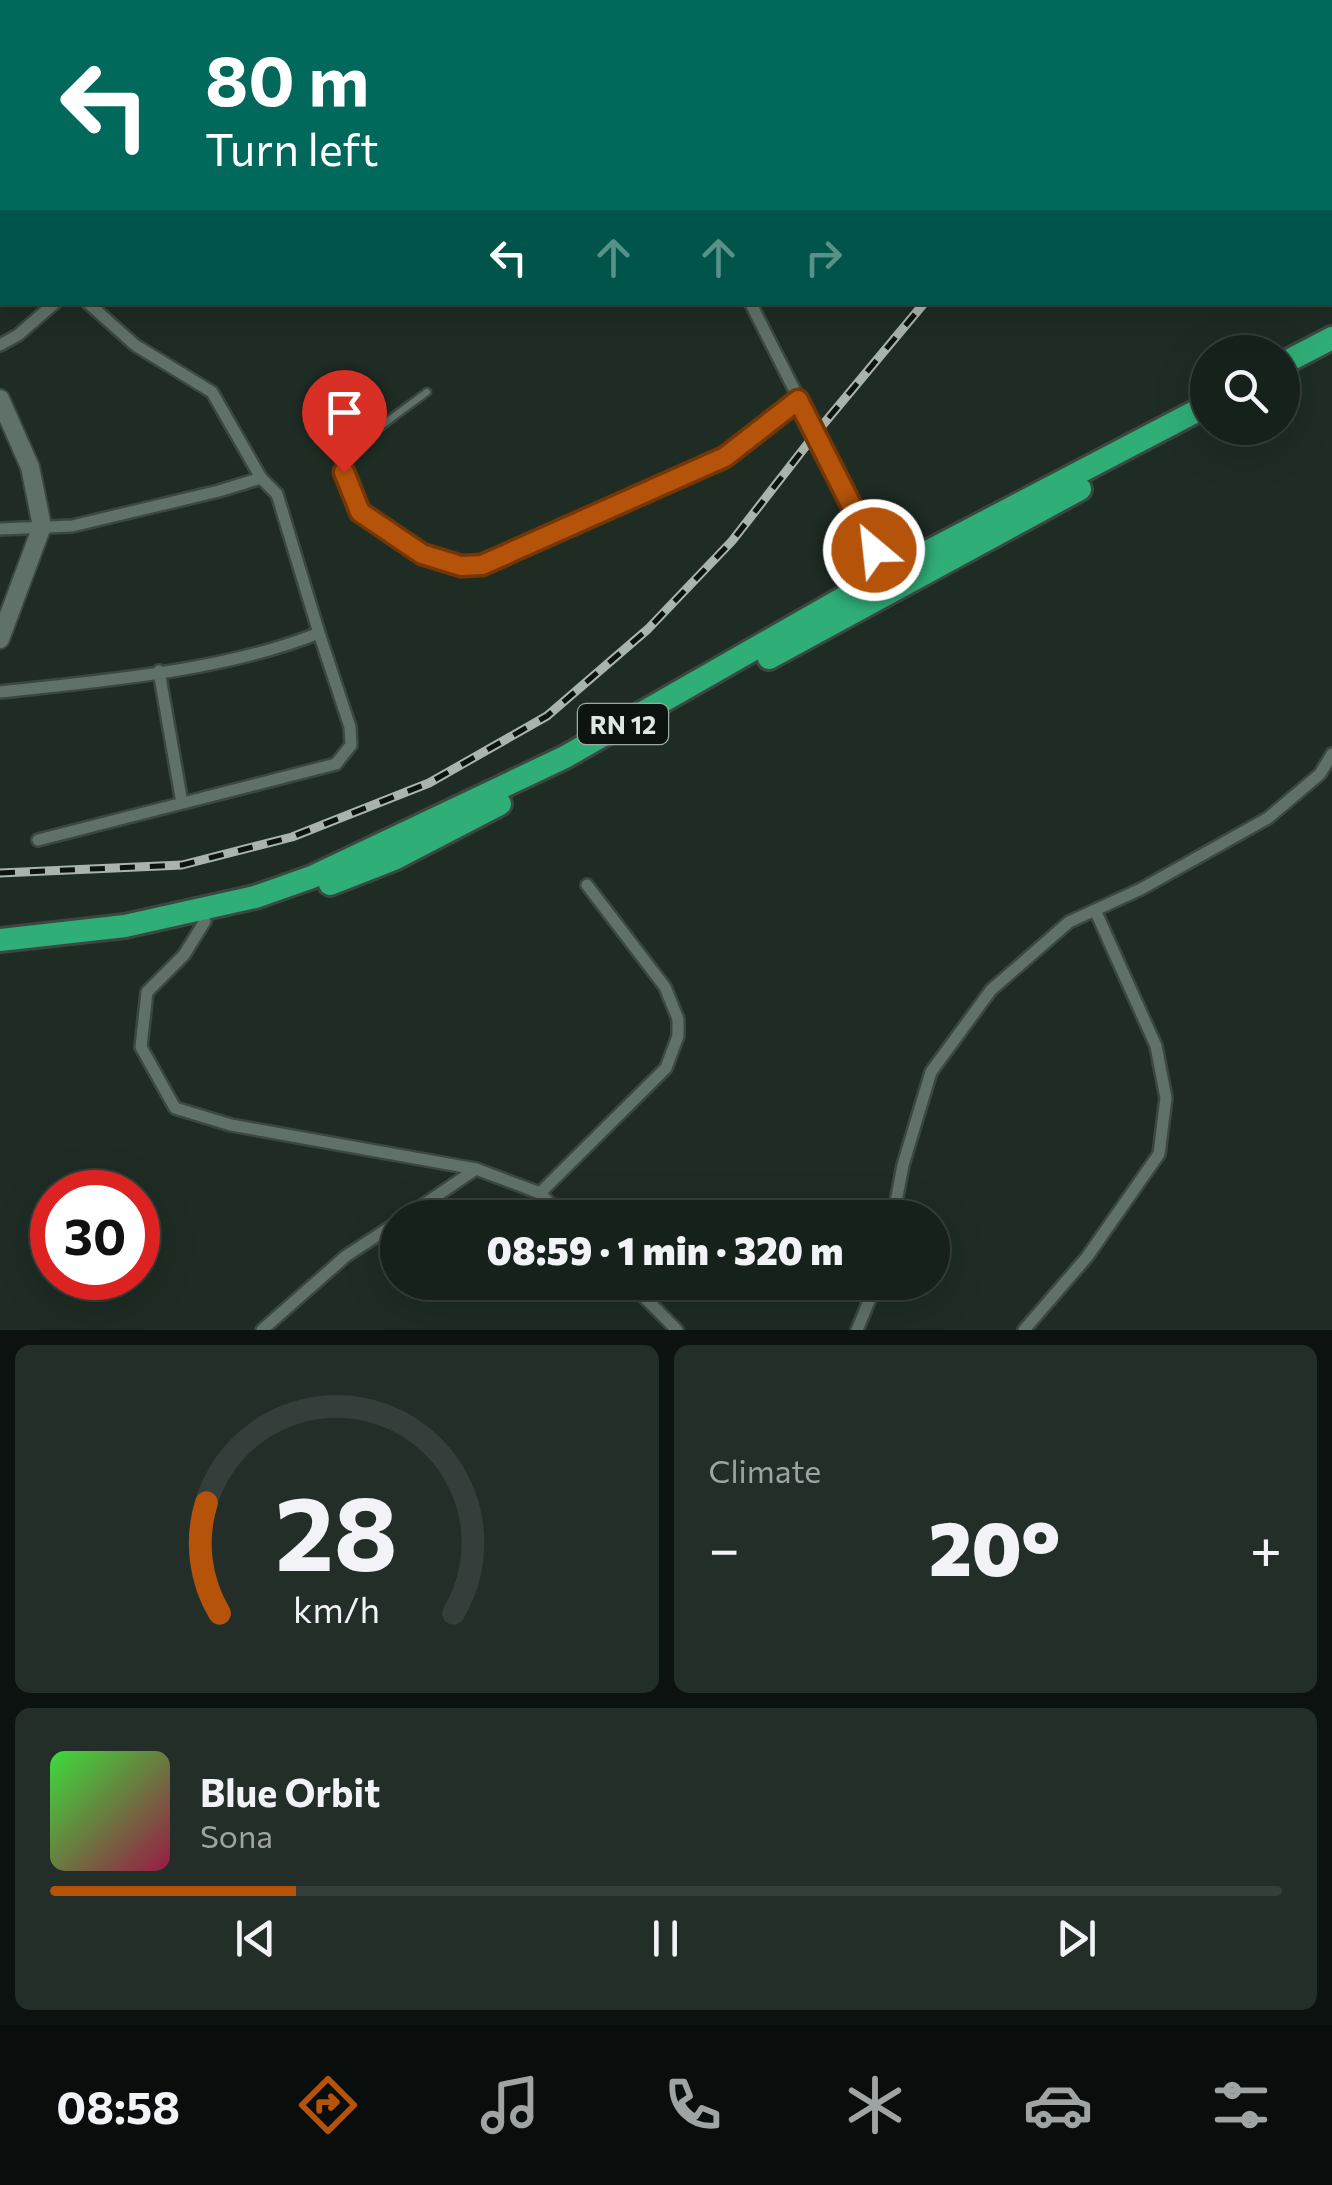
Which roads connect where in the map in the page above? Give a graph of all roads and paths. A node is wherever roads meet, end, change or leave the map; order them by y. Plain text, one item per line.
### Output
1 (53, 305) edge
2 (90, 305) edge
3 (751, 305) edge
4 (1332, 338) edge
5 (0, 344) edge
6 (1332, 354) edge
7 (1300, 355) edge
8 (1300, 371) edge
9 (427, 392) dead end
10 (0, 399) edge
11 (798, 400) junction
12 (1190, 414) edge
13 (1190, 431) edge
14 (261, 478) junction
15 (42, 526) junction
16 (0, 529) edge
17 (887, 573) junction
18 (319, 633) junction
19 (0, 639) edge
20 (159, 670) junction
21 (0, 692) edge
22 (1332, 754) edge
23 (182, 803) junction
24 (38, 840) dead end
25 (587, 885) dead end
26 (1095, 910) junction
27 (205, 921) junction
28 (0, 940) edge
29 (0, 956) edge
30 (476, 1169) junction
31 (540, 1193) junction
32 (430, 1200) edge
33 (547, 1200) edge
34 (896, 1200) edge
35 (380, 1234) edge
36 (647, 1300) edge
37 (870, 1300) edge
38 (262, 1330) edge
39 (676, 1330) edge
40 (857, 1330) edge
41 (1024, 1330) edge

1 - 5 street
2 - 14 street
3 - 11 street
4 - 7 highway
6 - 8 highway
9 - 11 lane
10 - 15 street
11 - 17 street
12 - 17 highway, RN 12
13 - 27 highway, RN 12
14 - 15 street
14 - 18 street
15 - 16 street
15 - 19 street
17 - 28 highway, RN 12
18 - 20 street
18 - 23 street
20 - 21 street
20 - 23 street
22 - 26 street
23 - 24 street
25 - 31 street
26 - 34 street
26 - 41 street
27 - 29 highway, RN 12
27 - 30 street
30 - 31 street
30 - 32 street
31 - 33 street
35 - 38 street
36 - 39 street
37 - 40 street

